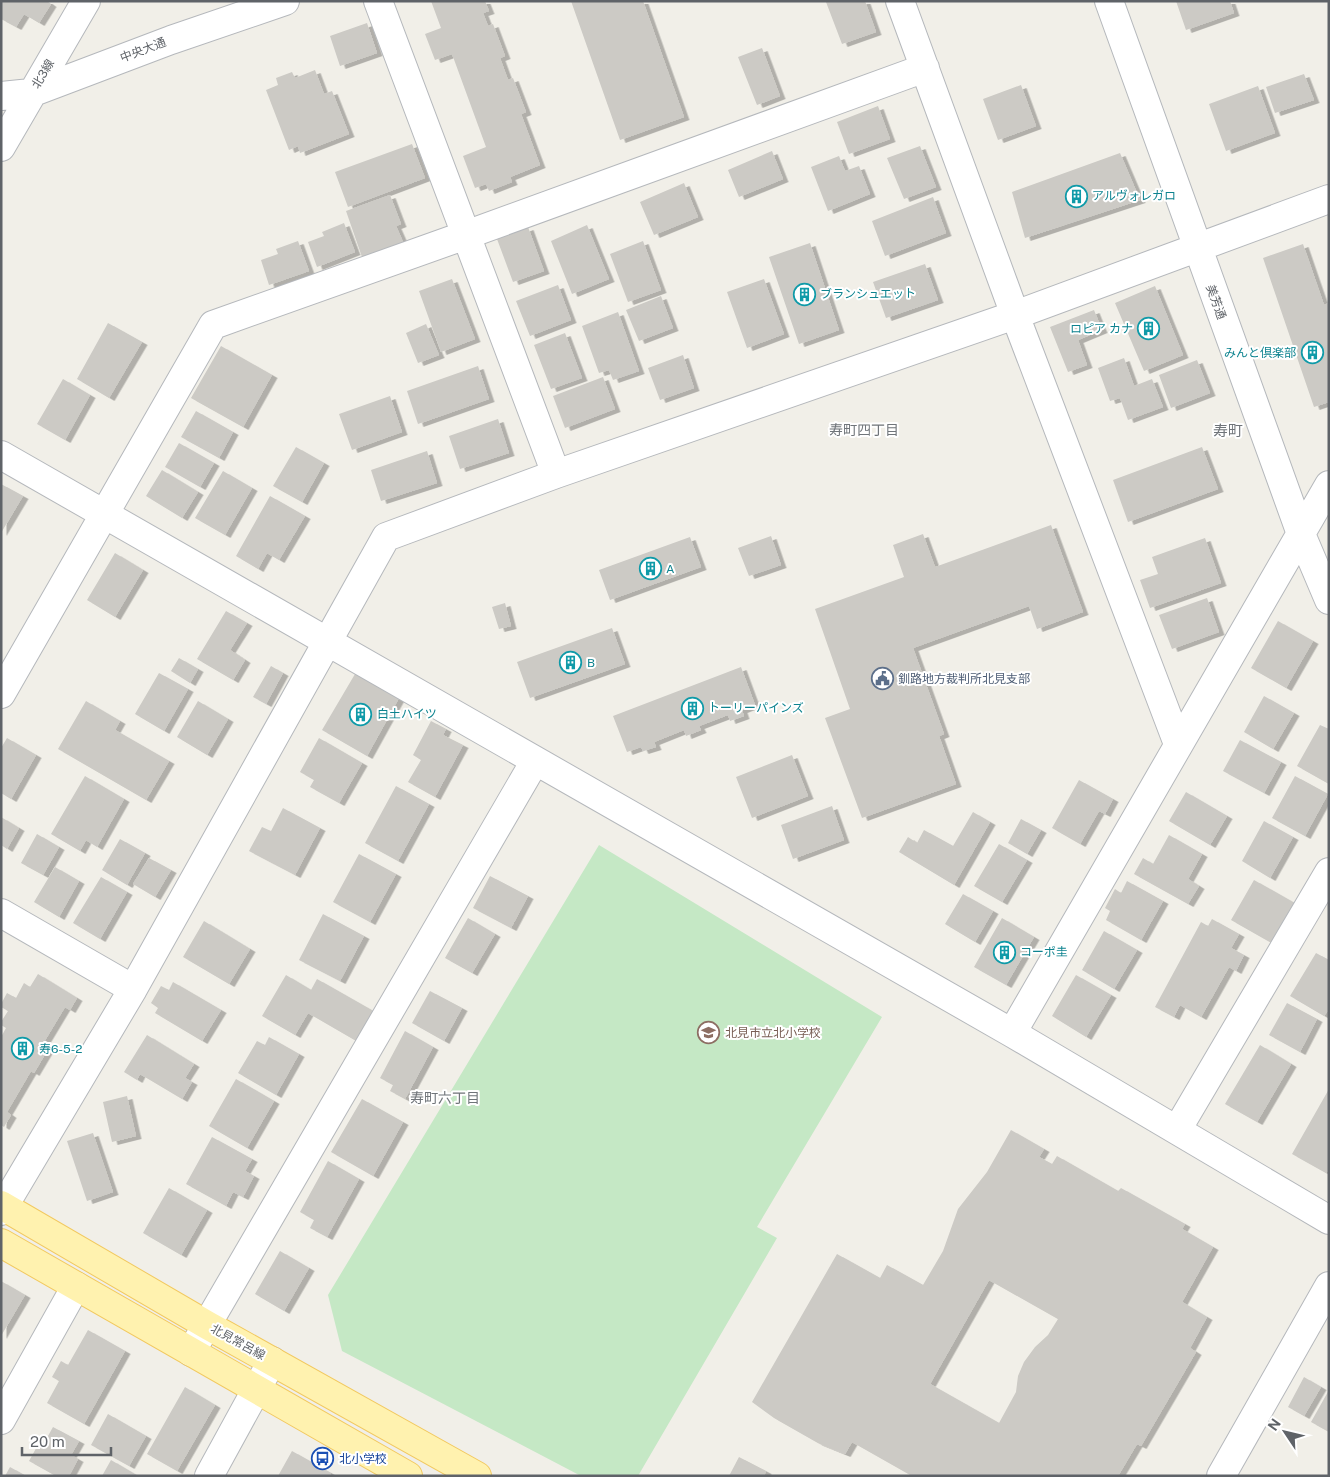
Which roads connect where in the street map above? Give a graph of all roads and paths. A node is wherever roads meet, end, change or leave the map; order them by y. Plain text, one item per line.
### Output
1 (86, 1) edge
2 (285, 1) edge
3 (378, 1) edge
4 (900, 1) edge
5 (1108, 1) edge
6 (925, 68) junction
7 (31, 94) junction
8 (1, 96) edge
9 (1, 147) edge
10 (1329, 199) edge
11 (466, 236) junction
12 (1197, 248) junction
13 (1015, 315) junction
14 (1, 455) edge
15 (556, 474) junction
16 (1329, 485) edge
17 (104, 514) junction
18 (1302, 534) junction
19 (1329, 600) edge
20 (328, 640) junction
21 (1, 694) edge
22 (1178, 744) junction
23 (535, 761) junction
24 (1329, 872) edge
25 (1, 913) edge
26 (133, 989) junction
27 (1012, 1033) junction
28 (1177, 1130) junction
29 (2, 1207) edge
30 (1329, 1220) edge
31 (1, 1243) edge
32 (76, 1286) junction
33 (1329, 1286) edge
34 (207, 1325) junction
35 (191, 1352) junction
36 (272, 1361) junction
37 (258, 1390) junction
38 (1, 1420) edge
39 (463, 1472) edge
40 (210, 1476) edge
41 (408, 1476) edge
42 (1221, 1476) edge

1 - 7 street, 北3線
2 - 7 street, 中央大通
3 - 11 street
4 - 6 street
5 - 12 street, 美芳通
6 - 11 street
6 - 13 street
7 - 8 street, 中央大通
7 - 9 street, 北3線
10 - 12 street
11 - 15 street
11 - 17 street
12 - 13 street
12 - 18 street, 美芳通
13 - 15 street
13 - 22 street
14 - 17 street
15 - 20 street
16 - 18 street
17 - 20 street
17 - 21 street
18 - 19 street, 美芳通
18 - 22 street
20 - 23 street
20 - 26 street
22 - 27 street
23 - 27 street
23 - 34 street
24 - 28 street
25 - 26 street
26 - 29 street
27 - 28 street
28 - 30 street
29 - 34 main road, 北見常呂線
31 - 32 main road
32 - 35 main road
32 - 38 street
33 - 42 street
34 - 35 street
34 - 36 main road, 北見常呂線
35 - 37 main road
36 - 37 street
36 - 39 main road, 北見常呂線
37 - 40 street
37 - 41 main road

